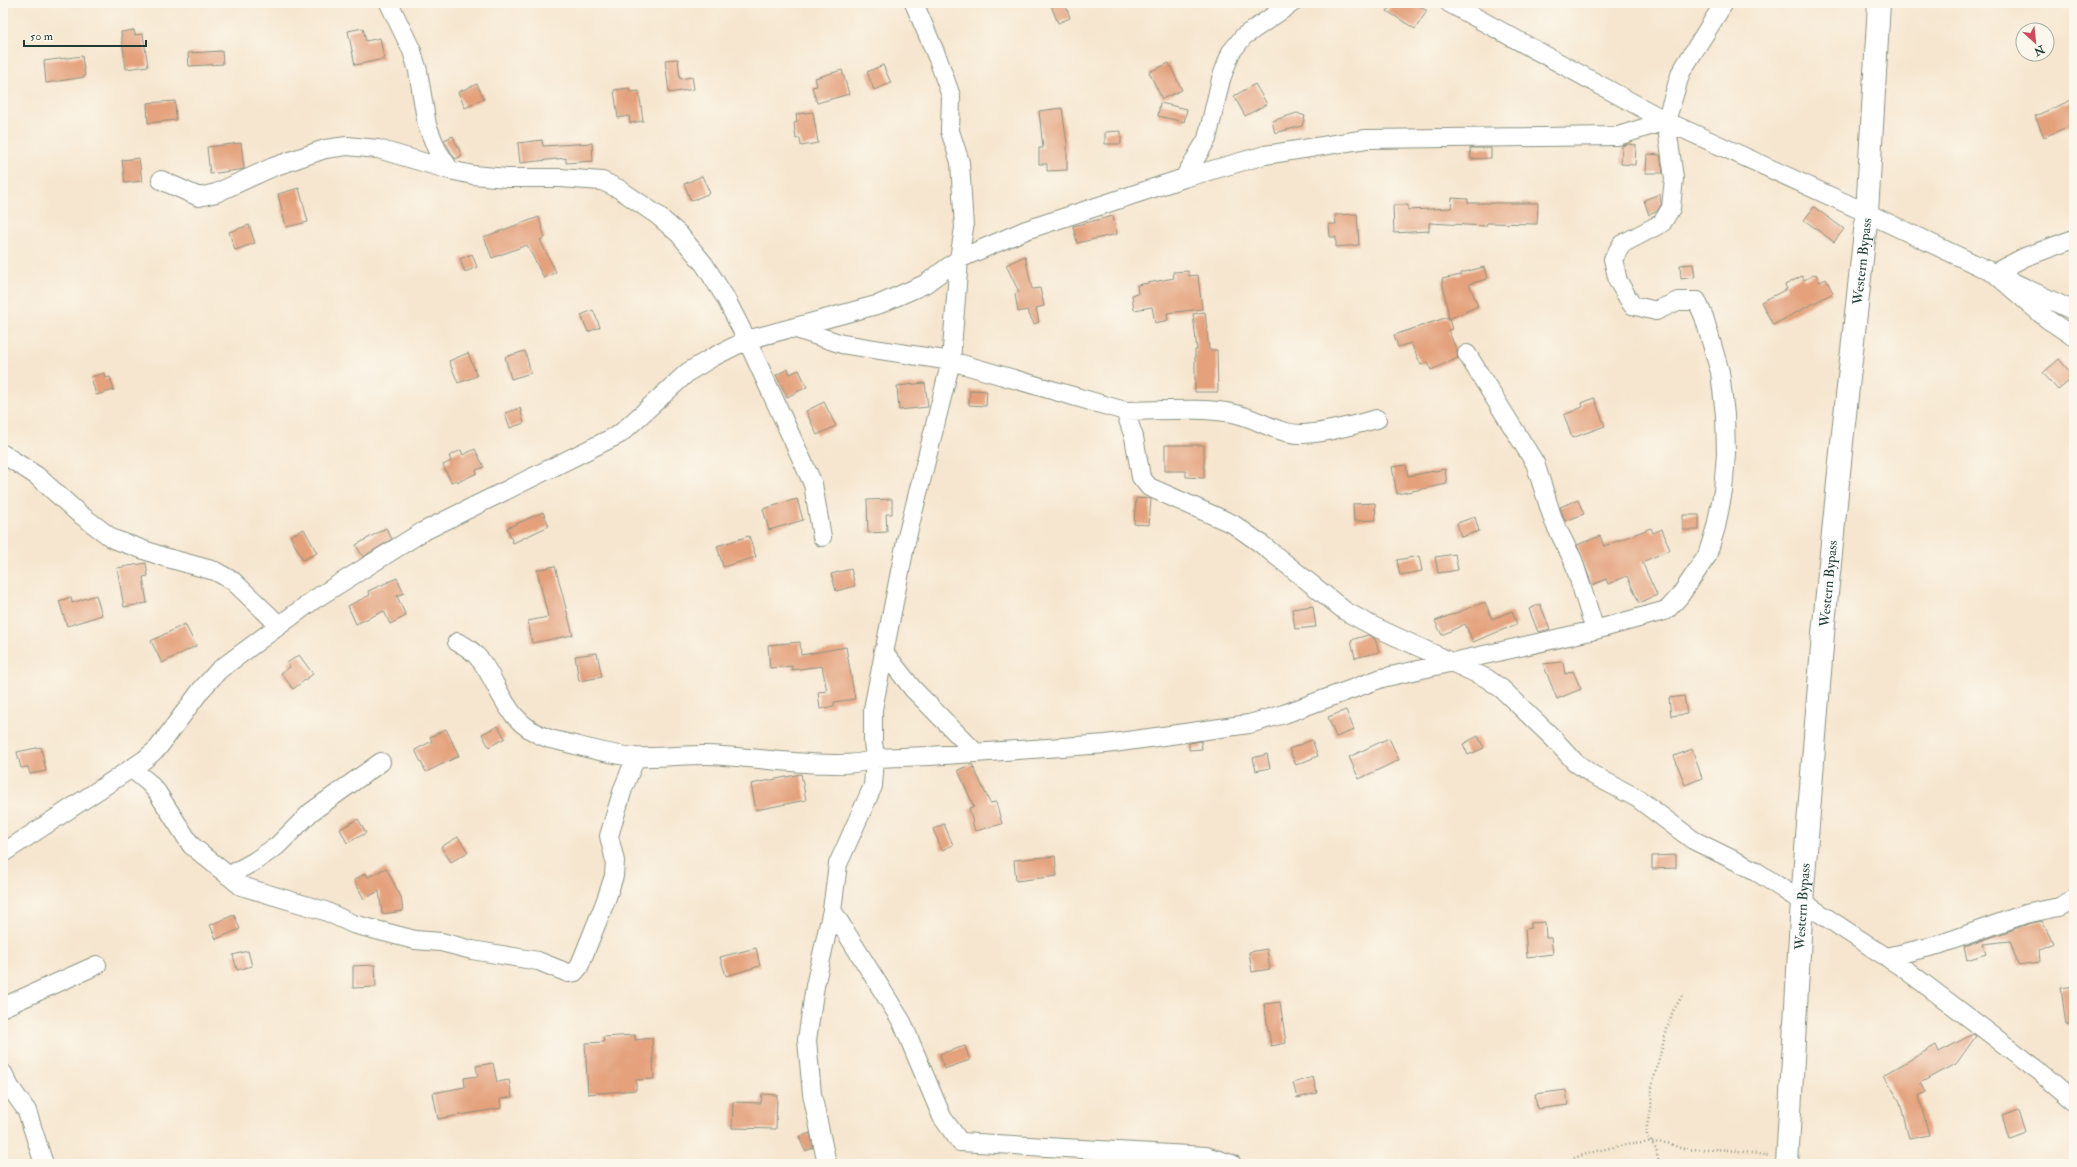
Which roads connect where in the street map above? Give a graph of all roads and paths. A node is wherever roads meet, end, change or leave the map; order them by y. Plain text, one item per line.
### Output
1 (389, 3) edge
2 (914, 3) edge
3 (1292, 3) edge
4 (1449, 3) edge
5 (1724, 3) edge
6 (1879, 3) edge
7 (1666, 121) junction
8 (450, 170) junction
9 (1184, 178) junction
10 (161, 180) dead end
11 (1867, 213) junction
12 (2074, 239) edge
13 (959, 259) junction
14 (1994, 273) junction
15 (2074, 311) edge
16 (793, 328) junction
17 (2074, 337) edge
18 (747, 340) junction
19 (1467, 354) dead end
20 (951, 361) junction
21 (1125, 411) junction
22 (1377, 419) dead end
23 (3, 454) edge
24 (822, 537) dead end
25 (279, 625) junction
26 (1595, 630) junction
27 (457, 642) dead end
28 (883, 651) junction
29 (1455, 663) junction
30 (976, 753) junction
31 (636, 757) junction
32 (875, 758) junction
33 (381, 762) dead end
34 (132, 769) junction
35 (3, 853) edge
36 (228, 876) junction
37 (2074, 899) edge
38 (1802, 901) junction
39 (832, 910) junction
40 (1887, 958) junction
41 (97, 965) dead end
42 (1682, 996) dead end
43 (3, 1007) edge
44 (3, 1073) edge
45 (2074, 1101) edge
46 (1652, 1143) junction
47 (1787, 1162) edge
48 (44, 1164) edge
49 (827, 1164) edge
50 (1232, 1164) edge
51 (1558, 1164) edge
52 (1658, 1164) edge

1 - 8 street
2 - 13 street
3 - 9 street
4 - 7 street
5 - 7 street
6 - 11 main road, Western Bypass
7 - 9 street
7 - 11 street
7 - 26 street
8 - 10 street
8 - 18 street
9 - 13 street
11 - 14 street
11 - 38 main road, Western Bypass
12 - 14 street
13 - 16 street
13 - 20 street
14 - 15 street
14 - 17 street
16 - 18 street
16 - 20 street
18 - 24 street
18 - 25 street
19 - 26 street
20 - 21 street
20 - 28 street
21 - 22 street
21 - 29 street
23 - 25 street
25 - 34 street
26 - 29 street
27 - 31 street
28 - 30 street
28 - 32 street
29 - 30 street
29 - 38 street
30 - 32 street
31 - 32 street
31 - 36 street
32 - 39 street
33 - 36 street
34 - 35 street
34 - 36 street
37 - 40 street
38 - 40 street
38 - 47 main road, Western Bypass
39 - 49 street
39 - 50 street
40 - 45 street
41 - 43 street
42 - 46 path
44 - 48 street
46 - 47 path
46 - 51 path
46 - 52 path

